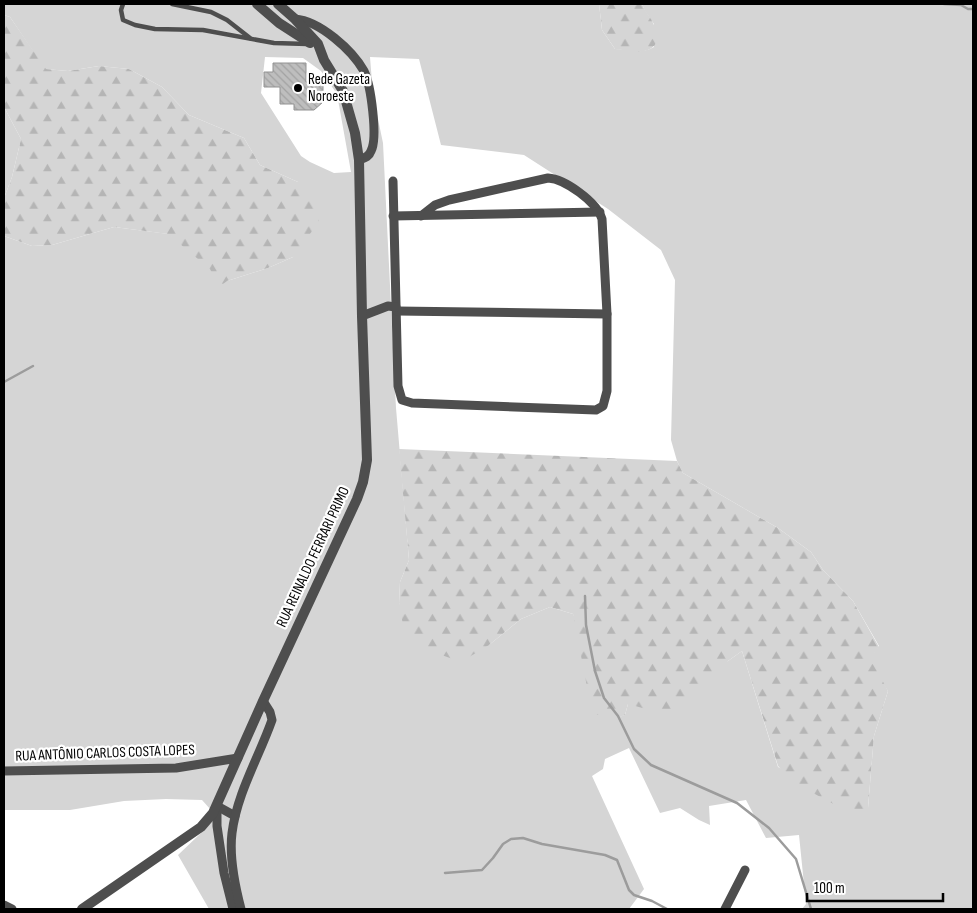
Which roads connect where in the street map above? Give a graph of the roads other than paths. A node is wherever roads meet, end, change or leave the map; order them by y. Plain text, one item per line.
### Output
1 (122, 4) edge
2 (172, 4) edge
3 (257, 4) edge
4 (278, 4) edge
5 (295, 19) junction
6 (251, 39) junction
7 (317, 47) junction
8 (359, 160) junction
9 (393, 181) dead end
10 (600, 212) junction
11 (393, 216) junction
12 (421, 216) junction
13 (397, 309) junction
14 (607, 314) junction
15 (362, 316) junction
16 (263, 701) junction
17 (238, 758) junction
18 (4, 771) edge
19 (217, 807) junction
20 (235, 816) junction
21 (745, 870) dead end
22 (4, 905) edge
23 (12, 909) edge
24 (82, 909) edge
25 (233, 909) edge
26 (241, 909) edge
27 (725, 909) edge

1 - 6 lane
2 - 6 lane
3 - 7 street
4 - 5 street, RUA REINALDO FERRARI PRIMO
5 - 7 street, RUA REINALDO FERRARI PRIMO
5 - 8 street
6 - 7 lane
7 - 8 street, RUA REINALDO FERRARI PRIMO
8 - 15 street, RUA REINALDO FERRARI PRIMO
9 - 11 street
10 - 12 street
10 - 12 street
10 - 14 street
11 - 12 street
11 - 13 street
13 - 14 street
13 - 14 street
13 - 15 street
15 - 16 street, RUA REINALDO FERRARI PRIMO
16 - 17 street, RUA REINALDO FERRARI PRIMO
16 - 20 street
17 - 18 street, RUA ANTÔNIO CARLOS COSTA LOPES
17 - 19 street, RUA REINALDO FERRARI PRIMO
19 - 20 street
19 - 24 street, RUA REINALDO FERRARI PRIMO
19 - 25 street
20 - 26 street
21 - 27 street
22 - 23 street

